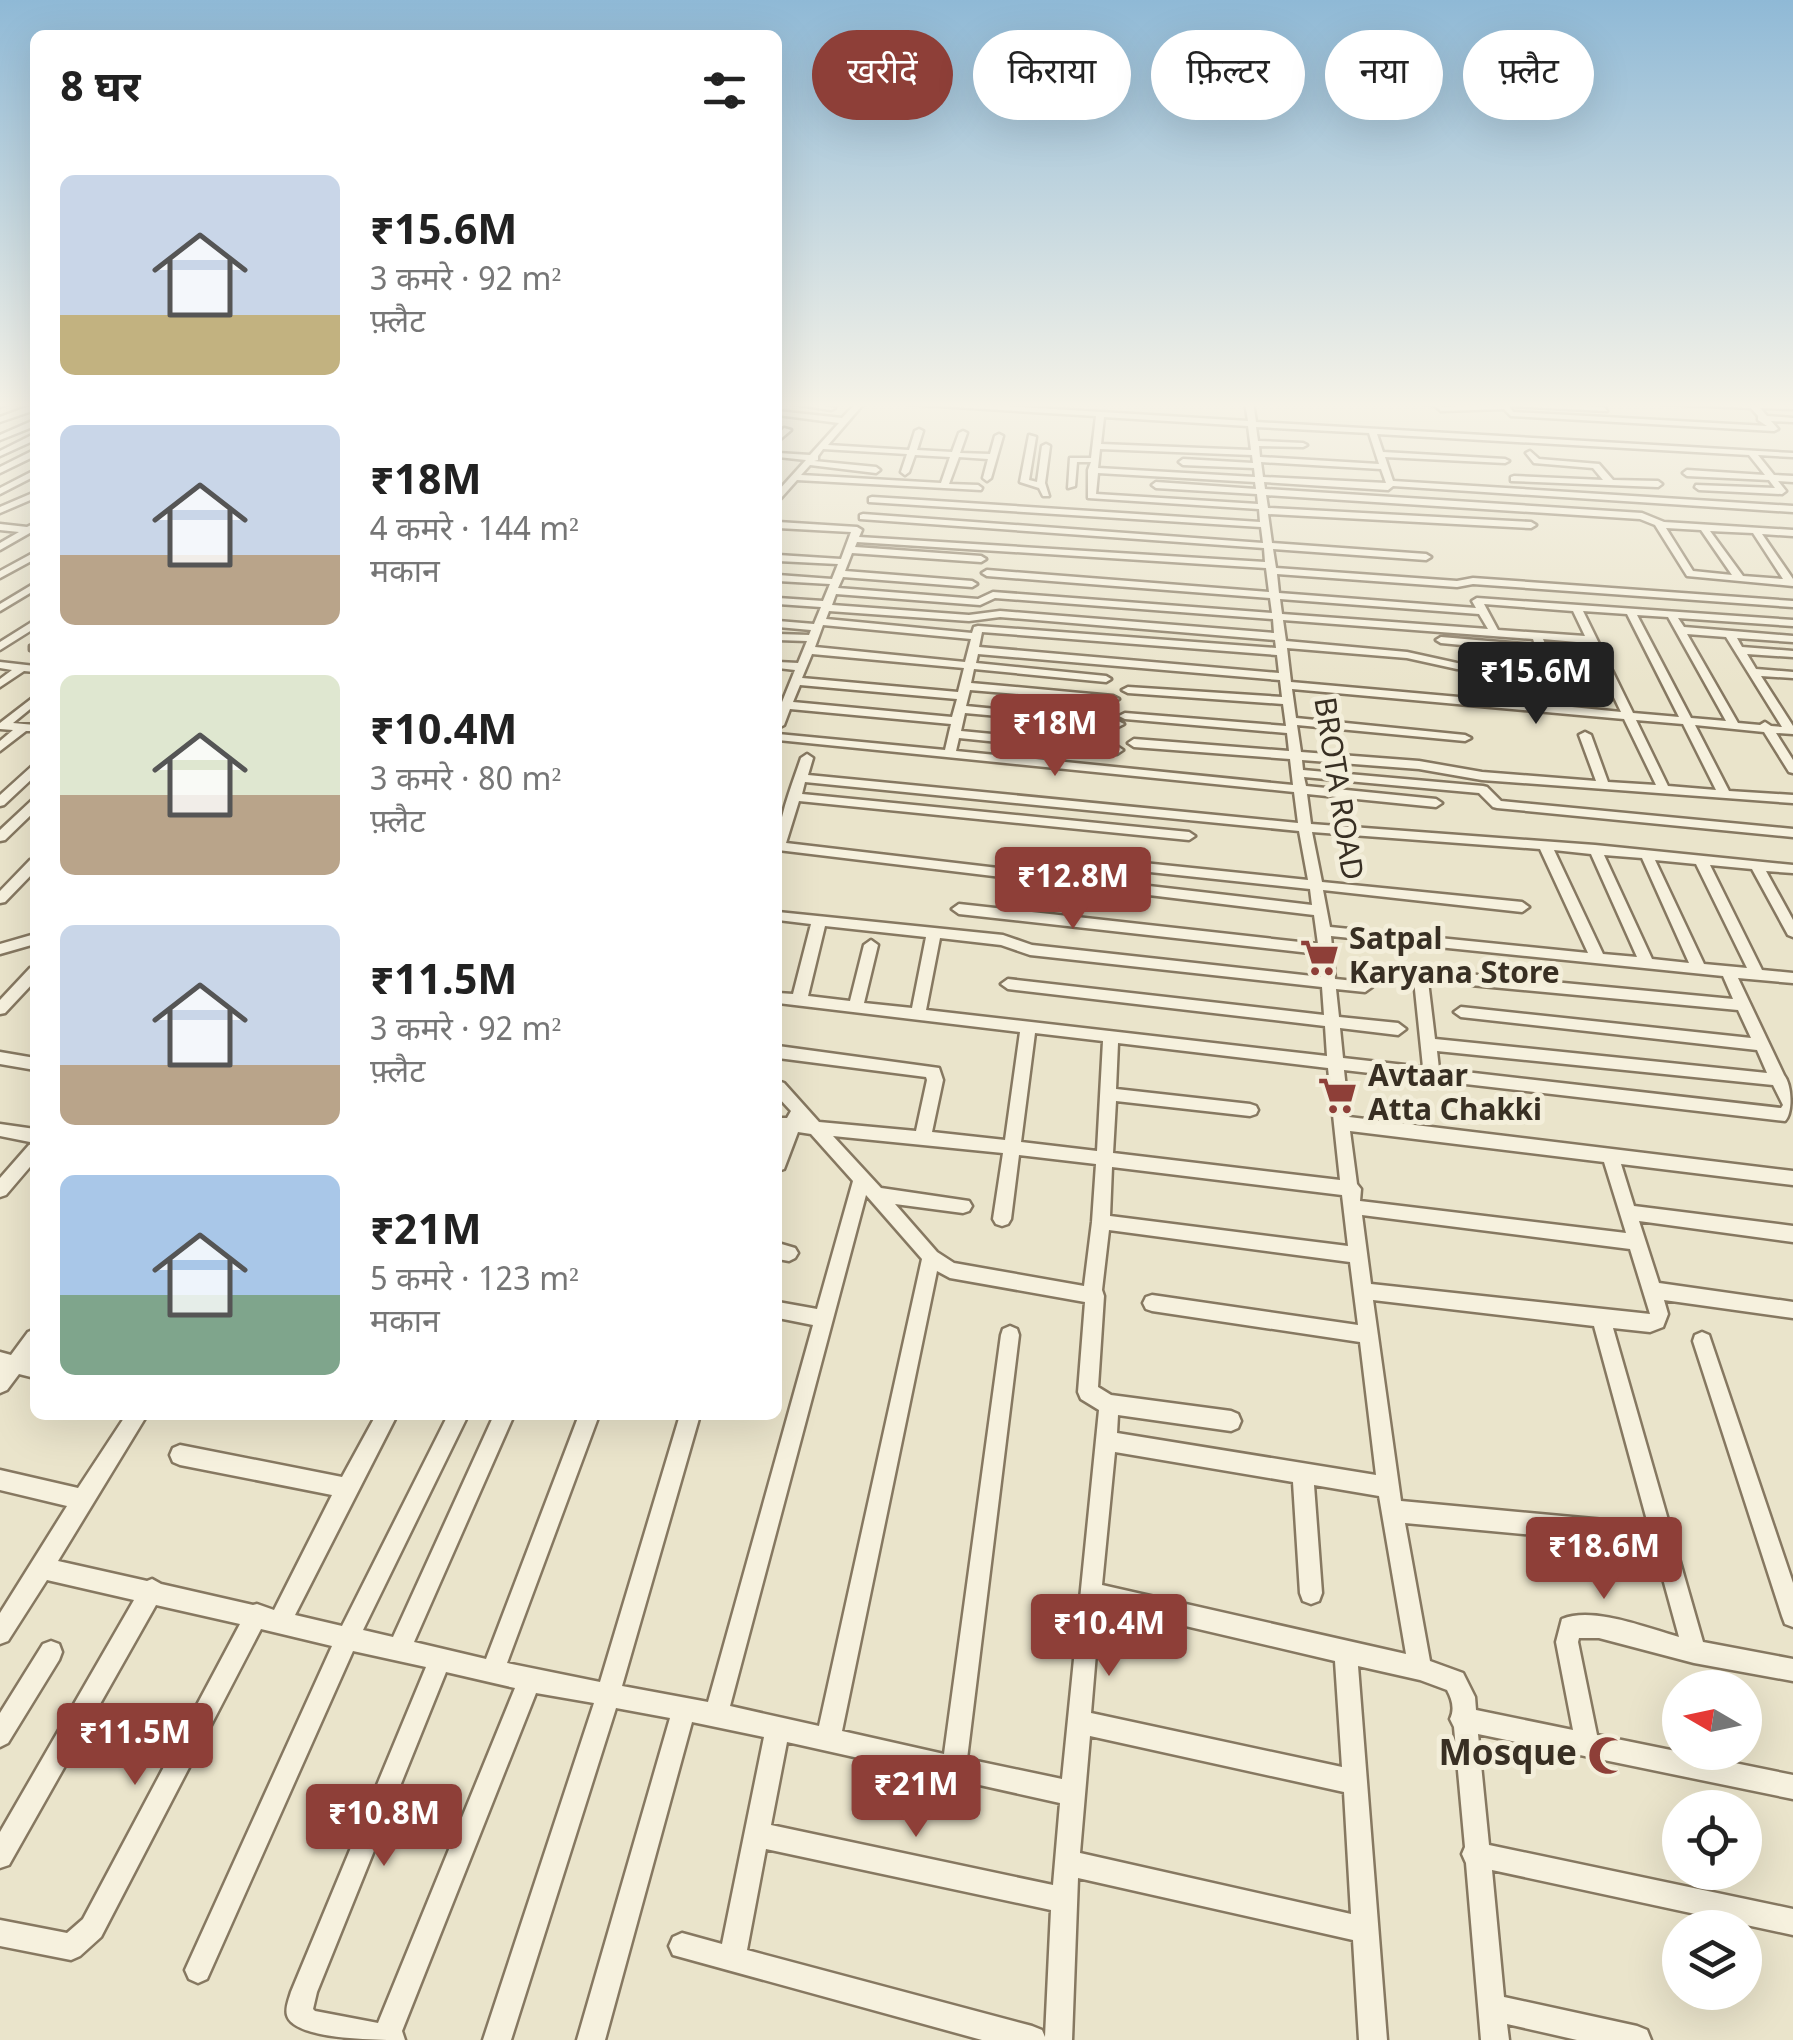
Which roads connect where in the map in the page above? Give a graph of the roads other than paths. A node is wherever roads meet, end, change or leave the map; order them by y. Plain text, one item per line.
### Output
1 (30, 497) edge
2 (1045, 497) edge
3 (1091, 497) edge
4 (1181, 497) edge
5 (1263, 497) edge
6 (1356, 497) edge
7 (1434, 497) edge
8 (1611, 497) edge
9 (1637, 499) junction
10 (872, 500) joint
11 (1044, 508) junction
12 (1793, 509) edge
13 (0, 510) edge
14 (1088, 515) junction
15 (1647, 516) junction
16 (863, 518) junction
17 (1659, 524) junction
18 (1531, 525) dead end
19 (782, 526) edge
20 (0, 527) edge
21 (1703, 527) junction
22 (30, 528) edge
23 (30, 529) edge
24 (1756, 530) junction
25 (1793, 533) edge
26 (854, 540) junction
27 (1268, 546) junction
28 (0, 547) edge
29 (1426, 557) dead end
30 (30, 558) edge
31 (981, 559) dead end
32 (782, 560) edge
33 (1271, 568) junction
34 (987, 573) dead end
35 (0, 575) edge
36 (782, 579) edge
37 (1740, 579) junction
38 (1792, 582) edge
39 (972, 584) dead end
40 (836, 587) junction
41 (30, 589) edge
42 (1274, 594) junction
43 (782, 600) edge
44 (1793, 604) edge
45 (1576, 606) junction
46 (0, 608) edge
47 (1480, 611) junction
48 (1630, 611) junction
49 (1671, 614) junction
50 (1276, 616) junction
51 (1793, 624) edge
52 (782, 625) edge
53 (30, 626) edge
54 (1680, 630) junction
55 (1496, 633) junction
56 (815, 634) junction
57 (1729, 634) junction
58 (782, 636) edge
59 (976, 636) junction
60 (1536, 636) junction
61 (1793, 639) edge
62 (1441, 640) dead end
63 (1593, 640) junction
64 (1281, 645) junction
65 (0, 647) edge
66 (1542, 648) junction
67 (974, 650) junction
68 (1740, 650) junction
69 (1793, 654) edge
70 (0, 665) edge
71 (782, 665) edge
72 (971, 666) junction
73 (801, 667) junction
74 (21, 668) junction
75 (30, 669) edge
76 (1755, 672) junction
77 (1552, 674) junction
78 (1793, 675) edge
79 (1106, 680) dead end
80 (1288, 681) junction
81 (0, 684) edge
82 (794, 686) junction
83 (782, 690) edge
84 (1128, 690) dead end
85 (1113, 699) dead end
86 (1289, 702) junction
87 (30, 703) edge
88 (786, 705) junction
89 (961, 709) junction
90 (1566, 709) junction
91 (782, 714) edge
92 (1630, 714) junction
93 (1787, 714) edge
94 (1683, 719) junction
95 (1733, 723) junction
96 (1292, 725) junction
97 (2, 726) edge
98 (1765, 726) junction
99 (28, 728) edge
100 (1791, 730) edge
101 (1585, 735) dead end
102 (782, 738) edge
103 (1465, 738) dead end
104 (1134, 743) dead end
105 (0, 746) edge
106 (1118, 750) dead end
107 (950, 753) junction
108 (1298, 756) junction
109 (807, 758) dead end
110 (1793, 769) edge
111 (1300, 773) junction
112 (30, 775) edge
113 (801, 778) junction
114 (1603, 784) junction
115 (1664, 790) junction
116 (1300, 791) junction
117 (1724, 793) junction
118 (794, 797) junction
119 (1793, 799) edge
120 (0, 802) edge
121 (1436, 803) dead end
122 (30, 809) edge
123 (1305, 828) junction
124 (1793, 833) edge
125 (782, 834) edge
126 (1189, 836) dead end
127 (0, 837) edge
128 (1545, 845) junction
129 (782, 846) edge
130 (1595, 849) junction
131 (1646, 854) junction
132 (1700, 859) junction
133 (1756, 865) junction
134 (30, 868) edge
135 (1793, 869) edge
136 (1020, 875) junction
137 (1319, 887) junction
138 (0, 899) edge
139 (1522, 908) dead end
140 (959, 909) dead end
141 (1322, 911) junction
142 (782, 916) edge
143 (819, 920) junction
144 (1324, 930) junction
145 (934, 932) junction
146 (1793, 932) edge
147 (30, 939) edge
148 (870, 945) dead end
149 (0, 949) edge
150 (1325, 950) junction
151 (1598, 958) junction
152 (1646, 963) junction
153 (1698, 967) junction
154 (1728, 970) junction
155 (1756, 972) junction
156 (30, 976) edge
157 (1793, 978) edge
158 (1330, 983) junction
159 (1008, 984) dead end
160 (1365, 987) dead end
161 (7, 994) edge
162 (782, 999) edge
163 (799, 1001) junction
164 (1744, 1006) junction
165 (856, 1007) junction
166 (0, 1009) edge
167 (1461, 1012) dead end
168 (918, 1014) junction
169 (1333, 1022) junction
170 (1398, 1028) dead end
171 (1028, 1029) junction
172 (1111, 1040) junction
173 (1429, 1044) junction
174 (1764, 1045) junction
175 (782, 1053) edge
176 (0, 1058) edge
177 (30, 1063) edge
178 (1338, 1065) junction
179 (1432, 1075) junction
180 (1780, 1080) junction
181 (1106, 1094) junction
182 (1250, 1110) dead end
183 (789, 1120) edge
184 (1342, 1123) junction
185 (816, 1127) junction
186 (0, 1130) edge
187 (30, 1135) edge
188 (922, 1137) junction
189 (1009, 1147) junction
190 (782, 1148) edge
191 (30, 1156) edge
192 (1612, 1157) junction
193 (1103, 1158) junction
194 (1793, 1178) edge
195 (862, 1180) junction
196 (0, 1190) edge
197 (878, 1195) junction
198 (1352, 1198) junction
199 (963, 1206) dead end
200 (1627, 1212) junction
201 (1002, 1219) dead end
202 (1102, 1222) junction
203 (1793, 1234) edge
204 (1636, 1242) junction
205 (1357, 1255) junction
206 (931, 1258) junction
207 (1651, 1290) junction
208 (1362, 1291) junction
209 (1092, 1294) junction
210 (1152, 1304) dead end
211 (1793, 1310) edge
212 (782, 1311) edge
213 (822, 1318) junction
214 (1601, 1318) junction
215 (1010, 1335) dead end
216 (1368, 1335) junction
217 (1702, 1341) dead end
218 (17, 1365) edge
219 (0, 1384) edge
220 (1108, 1404) junction
221 (134, 1420) edge
222 (385, 1420) edge
223 (456, 1420) edge
224 (502, 1420) edge
225 (587, 1420) edge
226 (689, 1420) edge
227 (1232, 1421) dead end
228 (1106, 1441) junction
229 (180, 1455) dead end
230 (1303, 1474) junction
231 (0, 1480) edge
232 (348, 1488) junction
233 (1388, 1488) junction
234 (83, 1499) junction
235 (1393, 1510) junction
236 (1662, 1536) junction
237 (42, 1568) junction
238 (152, 1590) junction
239 (1090, 1593) junction
240 (1311, 1593) dead end
241 (1793, 1616) edge
242 (269, 1618) junction
243 (0, 1633) edge
244 (348, 1637) junction
245 (400, 1650) junction
246 (51, 1652) dead end
247 (1694, 1652) junction
248 (1346, 1653) junction
249 (440, 1660) junction
250 (1420, 1669) junction
251 (1793, 1670) edge
252 (492, 1671) junction
253 (530, 1680) junction
254 (608, 1695) junction
255 (684, 1708) junction
256 (716, 1715) junction
257 (1462, 1719) junction
258 (1078, 1722) junction
259 (776, 1731) junction
260 (0, 1734) edge
261 (828, 1741) junction
262 (1587, 1742) junction
263 (954, 1768) junction
264 (1354, 1782) junction
265 (1793, 1786) edge
266 (1073, 1794) junction
267 (756, 1834) junction
268 (1474, 1854) junction
269 (0, 1856) edge
270 (1066, 1863) junction
271 (1064, 1900) junction
272 (1793, 1922) edge
273 (1366, 1930) junction
274 (0, 1934) edge
275 (682, 1946) dead end
276 (732, 1958) junction
277 (198, 1970) dead end
278 (1491, 2007) junction
279 (389, 2039) edge
280 (497, 2040) edge
281 (592, 2040) edge
282 (1032, 2040) edge
283 (1058, 2040) edge
284 (1373, 2040) edge
285 (1494, 2040) edge
286 (1637, 2040) edge

1 - 13 street
2 - 11 street
3 - 14 street
4 - 14 street
5 - 27 street, BROTA ROAD
6 - 18 street
7 - 15 street
8 - 9 street
9 - 12 street
9 - 15 street
10 - 11 street
10 - 16 street
11 - 14 street
15 - 17 street
16 - 26 street
16 - 27 street
17 - 21 street
17 - 37 street
19 - 26 street
20 - 22 street
21 - 24 street
21 - 37 street
23 - 28 street
24 - 25 street
24 - 38 street
26 - 31 street
26 - 33 street
26 - 40 street
27 - 29 street
27 - 33 street, BROTA ROAD
30 - 35 street
32 - 40 street
33 - 42 street, BROTA ROAD
33 - 44 street
34 - 42 street
36 - 40 street
37 - 38 street
39 - 40 street
40 - 43 street
40 - 50 street
40 - 56 street
40 - 64 street
41 - 46 street
42 - 47 street
42 - 50 street, BROTA ROAD
45 - 47 street
45 - 48 street
45 - 63 street
47 - 55 street
48 - 49 street
48 - 94 street
49 - 51 street
49 - 54 street
50 - 55 street
50 - 64 street, BROTA ROAD
52 - 56 street
53 - 65 street
54 - 57 street
54 - 95 street
55 - 60 street
56 - 58 street
56 - 59 street
56 - 72 street
56 - 73 street
57 - 61 street
57 - 68 street
59 - 64 street
59 - 67 street
60 - 63 street
60 - 66 street
62 - 66 street
63 - 92 street
64 - 77 street
64 - 80 street, BROTA ROAD
66 - 77 street
67 - 72 street
67 - 80 street
68 - 69 street
68 - 76 street
70 - 74 street
71 - 73 street
72 - 79 street
72 - 89 street
73 - 82 street
74 - 75 street
74 - 81 street
76 - 78 street
76 - 93 street
77 - 90 street
80 - 86 street, BROTA ROAD
80 - 90 street
82 - 83 street
82 - 88 street
82 - 89 street
84 - 86 street
85 - 89 street
86 - 96 street, BROTA ROAD
87 - 97 street
88 - 89 street
88 - 91 street
89 - 96 street
89 - 106 street
89 - 107 street
90 - 92 street
92 - 94 street
92 - 115 street
93 - 100 street
94 - 95 street
94 - 117 street
95 - 98 street
96 - 103 street
96 - 108 street, BROTA ROAD
97 - 99 street
98 - 100 street
98 - 110 street
99 - 105 street
101 - 114 street
102 - 107 street
104 - 108 street
107 - 116 street
108 - 111 street, BROTA ROAD
108 - 114 street
109 - 113 street
111 - 116 street, BROTA ROAD
111 - 124 street
112 - 120 street
113 - 118 street
113 - 123 street
114 - 115 street
115 - 117 street
116 - 121 street
116 - 123 street, BROTA ROAD
117 - 119 street
118 - 125 street
118 - 126 street
122 - 127 street
123 - 128 street
123 - 137 street, BROTA ROAD
128 - 130 street
128 - 151 street
129 - 136 street
130 - 131 street
130 - 152 street
131 - 132 street
131 - 153 street
132 - 133 street
132 - 155 street
133 - 135 street
133 - 146 street
134 - 138 street
136 - 137 street
136 - 141 street
137 - 139 street
137 - 141 street, BROTA ROAD
140 - 150 street
141 - 144 street, BROTA ROAD
142 - 143 street
143 - 145 street
143 - 163 street
144 - 150 street, BROTA ROAD
144 - 151 street
145 - 158 street
145 - 168 street
147 - 149 street
148 - 165 street
150 - 158 street, BROTA ROAD
151 - 152 street
152 - 153 street
153 - 154 street
154 - 155 street
154 - 164 street
155 - 157 street
156 - 161 street
158 - 160 street
158 - 169 street, BROTA ROAD
159 - 169 street
161 - 166 street
162 - 163 street
163 - 165 street
164 - 173 street
164 - 174 street
165 - 168 street
167 - 174 street
168 - 171 street
169 - 170 street
169 - 178 street, BROTA ROAD
171 - 172 street
171 - 189 street
172 - 178 street
172 - 181 street
173 - 179 street
173 - 180 street
174 - 180 street
175 - 188 street
176 - 177 street
178 - 179 street
178 - 184 street, BROTA ROAD
179 - 180 street
181 - 182 street
181 - 193 street
183 - 185 street
183 - 190 street
184 - 192 street
184 - 198 street, BROTA ROAD
185 - 188 street
185 - 195 street
186 - 187 street
188 - 189 street
189 - 193 street
189 - 201 street
191 - 196 street
192 - 194 street
192 - 200 street
193 - 198 street
193 - 202 street
195 - 197 street
195 - 213 street
197 - 199 street
197 - 206 street
198 - 204 street
198 - 205 street, BROTA ROAD
200 - 203 street
200 - 204 street
202 - 205 street
202 - 209 street
204 - 207 street
205 - 208 street, BROTA ROAD
206 - 209 street
206 - 261 street
207 - 211 street
207 - 214 street
208 - 214 street
208 - 216 street, BROTA ROAD
209 - 220 street
210 - 216 street
212 - 213 street
213 - 256 street
214 - 236 street
215 - 263 street
216 - 233 street, BROTA ROAD
217 - 241 street
218 - 219 street
220 - 227 street
220 - 228 street
221 - 234 street
222 - 232 street
223 - 244 street
224 - 245 street
225 - 252 street
226 - 254 street
228 - 230 street
228 - 239 street
229 - 232 street
230 - 233 street
230 - 240 street
231 - 234 street
232 - 242 street
233 - 235 street, BROTA ROAD
234 - 237 street
235 - 236 street
235 - 250 street, BROTA ROAD
236 - 247 street
237 - 238 street
237 - 243 street
238 - 242 street
238 - 269 street
239 - 248 street
239 - 258 street
242 - 244 street
242 - 274 street
244 - 245 street
244 - 277 street
245 - 249 street
246 - 260 street
247 - 251 street
247 - 262 street
248 - 250 street
248 - 264 street
249 - 252 street
249 - 279 street
250 - 257 street
252 - 253 street
253 - 254 street
253 - 279 street
254 - 255 street
254 - 280 street
255 - 256 street
255 - 281 street
256 - 259 street
257 - 262 street
257 - 268 street
258 - 264 street
258 - 266 street
259 - 261 street
259 - 267 street
261 - 263 street
262 - 265 street
263 - 266 street
264 - 273 street
266 - 270 street
267 - 271 street
267 - 276 street
268 - 272 street
268 - 278 street
270 - 271 street
270 - 273 street
271 - 283 street
273 - 284 street
275 - 276 street
276 - 282 street
278 - 285 street
278 - 286 street

